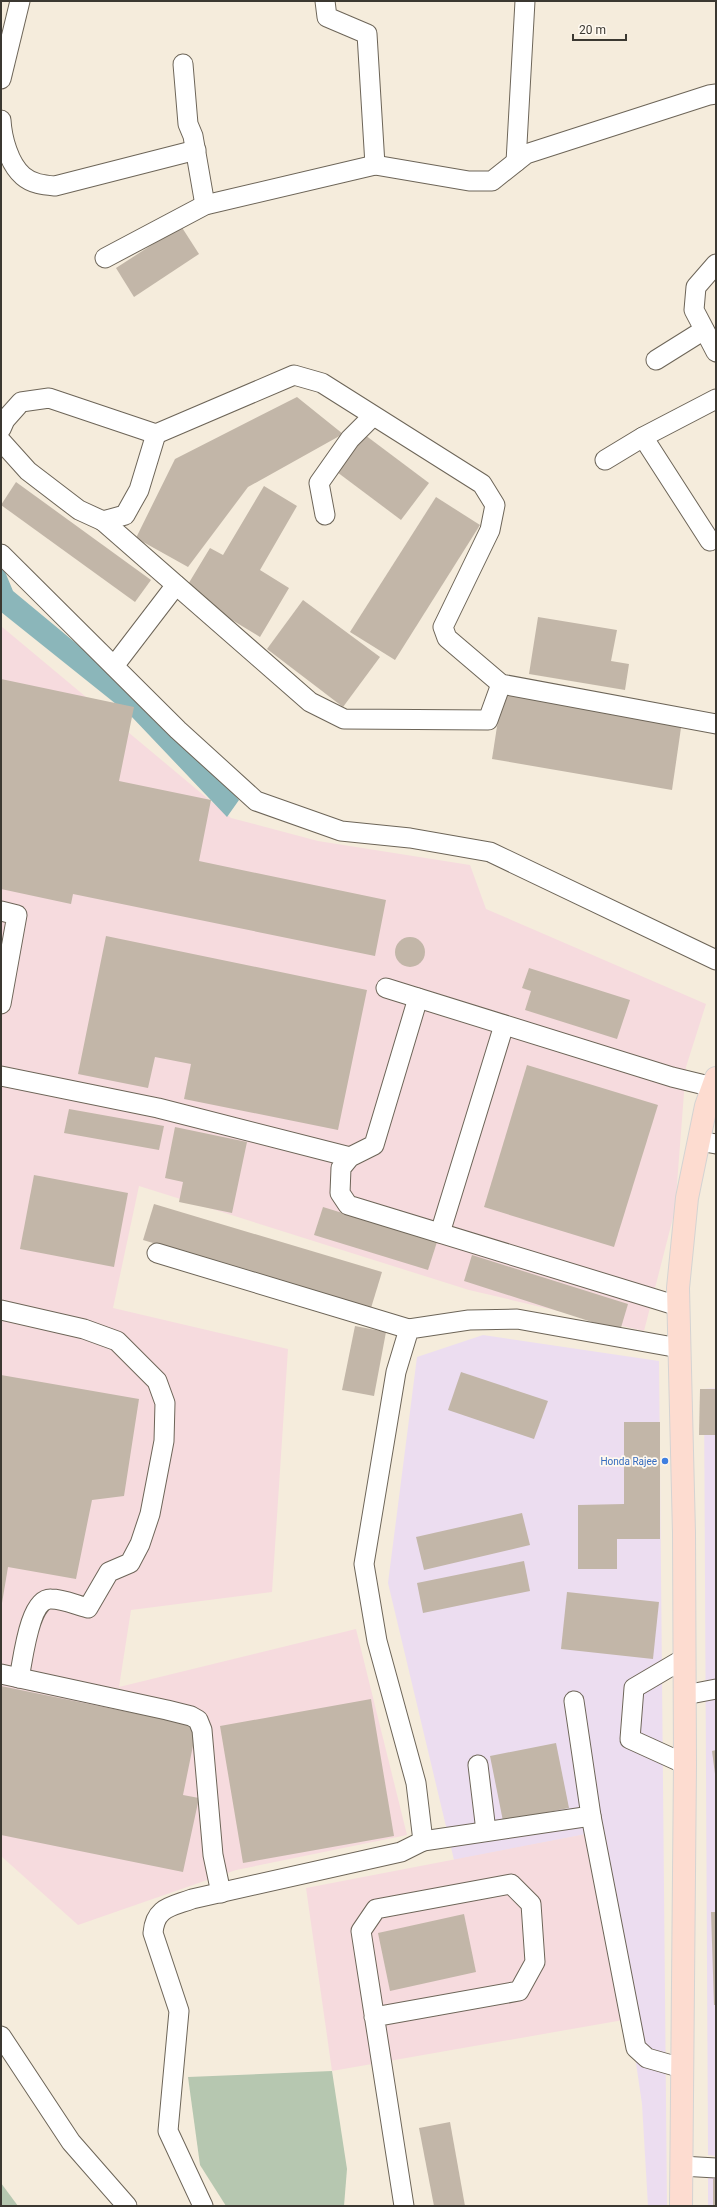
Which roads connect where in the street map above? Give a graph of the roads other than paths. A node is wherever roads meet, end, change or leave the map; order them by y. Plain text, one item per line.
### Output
1 (20, 1) edge
2 (325, 1) edge
3 (526, 1) edge
4 (183, 64) dead end
5 (1, 79) edge
6 (716, 94) edge
7 (1, 120) edge
8 (196, 150) junction
9 (516, 162) junction
10 (376, 165) junction
11 (205, 205) junction
12 (105, 258) dead end
13 (716, 264) edge
14 (704, 330) junction
15 (716, 352) edge
16 (656, 360) dead end
17 (716, 400) edge
18 (373, 416) junction
19 (1, 429) edge
20 (156, 434) junction
21 (643, 437) junction
22 (1, 441) edge
23 (605, 460) dead end
24 (325, 515) dead end
25 (103, 521) junction
26 (710, 541) dead end
27 (1, 554) edge
28 (176, 585) junction
29 (114, 666) junction
30 (501, 684) junction
31 (716, 724) edge
32 (1, 911) edge
33 (716, 960) edge
34 (386, 988) dead end
35 (418, 998) junction
36 (1, 1004) edge
37 (504, 1025) junction
38 (1, 1076) edge
39 (714, 1083) edge
40 (707, 1142) edge
41 (350, 1157) junction
42 (440, 1233) junction
43 (157, 1253) dead end
44 (678, 1306) junction
45 (1, 1310) edge
46 (409, 1329) junction
47 (679, 1348) junction
48 (685, 1658) junction
49 (10, 1676) edge
50 (716, 1689) edge
51 (685, 1695) junction
52 (574, 1701) dead end
53 (685, 1764) junction
54 (478, 1765) dead end
55 (591, 1816) junction
56 (486, 1832) junction
57 (423, 1841) junction
58 (221, 1893) junction
59 (374, 2017) junction
60 (1, 2036) edge
61 (682, 2068) junction
62 (681, 2166) junction
63 (716, 2168) edge
64 (126, 2206) edge
65 (203, 2206) edge
66 (404, 2206) edge
67 (681, 2206) edge

1 - 5 street
2 - 10 street
3 - 9 street
4 - 8 street
6 - 9 street
7 - 8 street
8 - 11 street
9 - 10 street
10 - 11 street
11 - 12 street
13 - 14 street
14 - 15 street
14 - 16 street
17 - 21 street
18 - 20 street
18 - 24 street
18 - 30 street
19 - 20 street
20 - 25 street
21 - 23 street
21 - 26 street
22 - 25 street
25 - 28 street
27 - 29 street
28 - 29 street
28 - 30 street
29 - 33 street
30 - 31 street
32 - 36 street
34 - 35 street
35 - 37 street
35 - 41 street
37 - 39 street
37 - 42 street
38 - 41 street
39 - 40 main road
40 - 44 main road
41 - 42 street
42 - 44 street
43 - 46 street
44 - 47 main road
45 - 49 street
46 - 47 street
46 - 57 street
47 - 48 main road
48 - 51 main road
48 - 53 street
49 - 58 street
50 - 51 street
51 - 53 main road
52 - 55 street
53 - 61 main road
54 - 56 street
55 - 56 street
55 - 61 street
56 - 57 street
57 - 58 street
58 - 65 street
59 - 59 street
59 - 66 street
60 - 64 street
61 - 62 main road
62 - 63 street
62 - 67 main road

